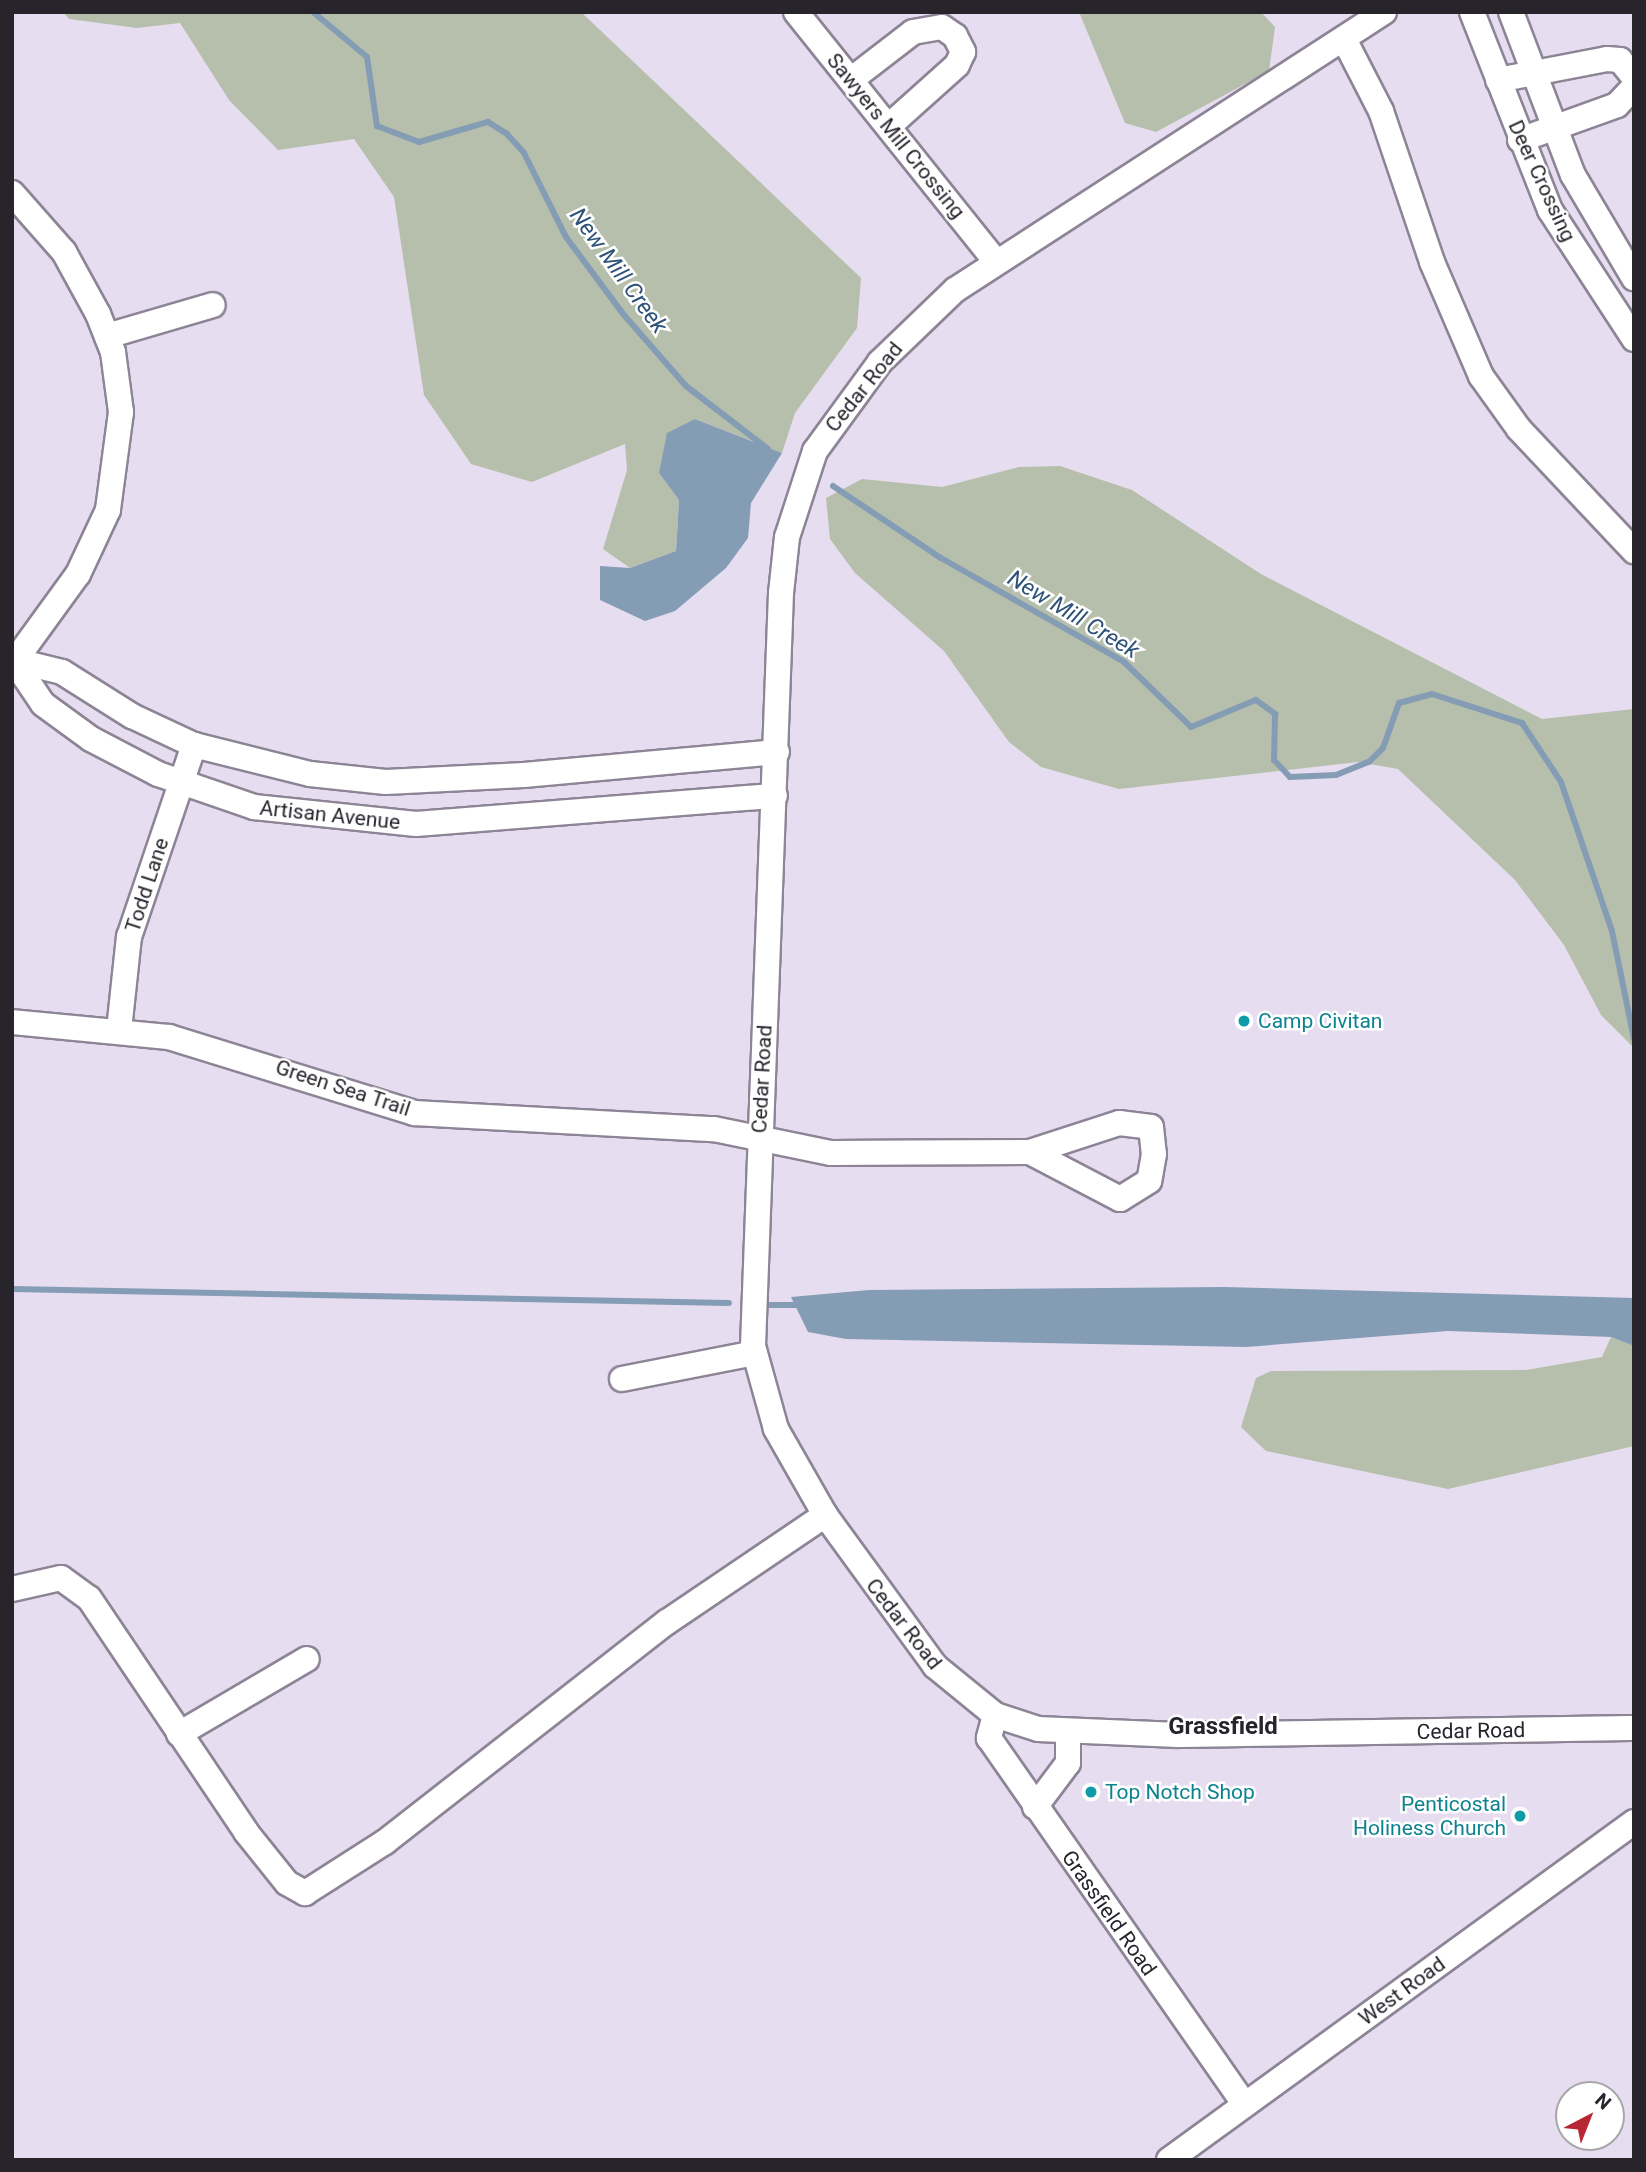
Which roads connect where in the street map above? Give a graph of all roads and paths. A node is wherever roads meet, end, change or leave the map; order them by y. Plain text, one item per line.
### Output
1 (796, 12) edge
2 (1384, 12) edge
3 (1472, 12) edge
4 (1511, 12) edge
5 (1345, 41) junction
6 (1534, 70) junction
7 (1634, 77) edge
8 (852, 79) junction
9 (1498, 80) junction
10 (1634, 86) edge
11 (889, 126) junction
12 (1554, 127) junction
13 (1520, 140) junction
14 (12, 193) edge
15 (995, 260) junction
16 (1634, 278) edge
17 (213, 305) dead end
18 (107, 336) junction
19 (1634, 339) edge
20 (1634, 551) edge
21 (14, 661) edge
22 (194, 744) junction
23 (777, 752) junction
24 (181, 783) junction
25 (775, 796) junction
26 (12, 1022) edge
27 (119, 1030) junction
28 (759, 1142) junction
29 (1030, 1152) junction
30 (754, 1353) junction
31 (621, 1379) dead end
32 (825, 1515) junction
33 (12, 1589) edge
34 (307, 1660) dead end
35 (995, 1715) junction
36 (1634, 1728) edge
37 (1068, 1731) junction
38 (178, 1734) junction
39 (1035, 1807) junction
40 (1634, 1822) edge
41 (1245, 2105) junction
42 (1169, 2160) edge

1 - 8 street, Sawyers Mill Crossing
2 - 5 street, Cedar Road
3 - 9 street, Deer Crossing
4 - 6 street, Deer Crossing
5 - 15 street, Cedar Road
5 - 20 street
6 - 7 street
6 - 9 street
6 - 12 street, Deer Crossing
8 - 11 street, Sawyers Mill Crossing
8 - 11 street
9 - 13 street, Deer Crossing
10 - 12 street
11 - 15 street, Sawyers Mill Crossing
12 - 13 street
12 - 16 street, Deer Crossing
13 - 19 street, Deer Crossing
14 - 18 street
15 - 23 street, Cedar Road
17 - 18 street
18 - 21 street
21 - 22 street, Artisan Avenue
21 - 24 street, Artisan Avenue
22 - 23 street, Artisan Avenue
22 - 24 street, Todd Lane
23 - 25 street, Cedar Road
24 - 25 street, Artisan Avenue
24 - 27 street, Todd Lane
25 - 28 street, Cedar Road
26 - 27 street, Green Sea Trail
27 - 28 street, Green Sea Trail
28 - 29 street, Green Sea Trail
28 - 30 street, Cedar Road
29 - 29 street
30 - 31 street
30 - 32 street, Cedar Road
32 - 35 street, Cedar Road
32 - 38 street
33 - 38 street
34 - 38 street
35 - 37 street, Cedar Road
35 - 39 street, Grassfield Road
36 - 37 street, Cedar Road
37 - 39 street
39 - 41 street, Grassfield Road
40 - 41 street, West Road
41 - 42 street, West Road

